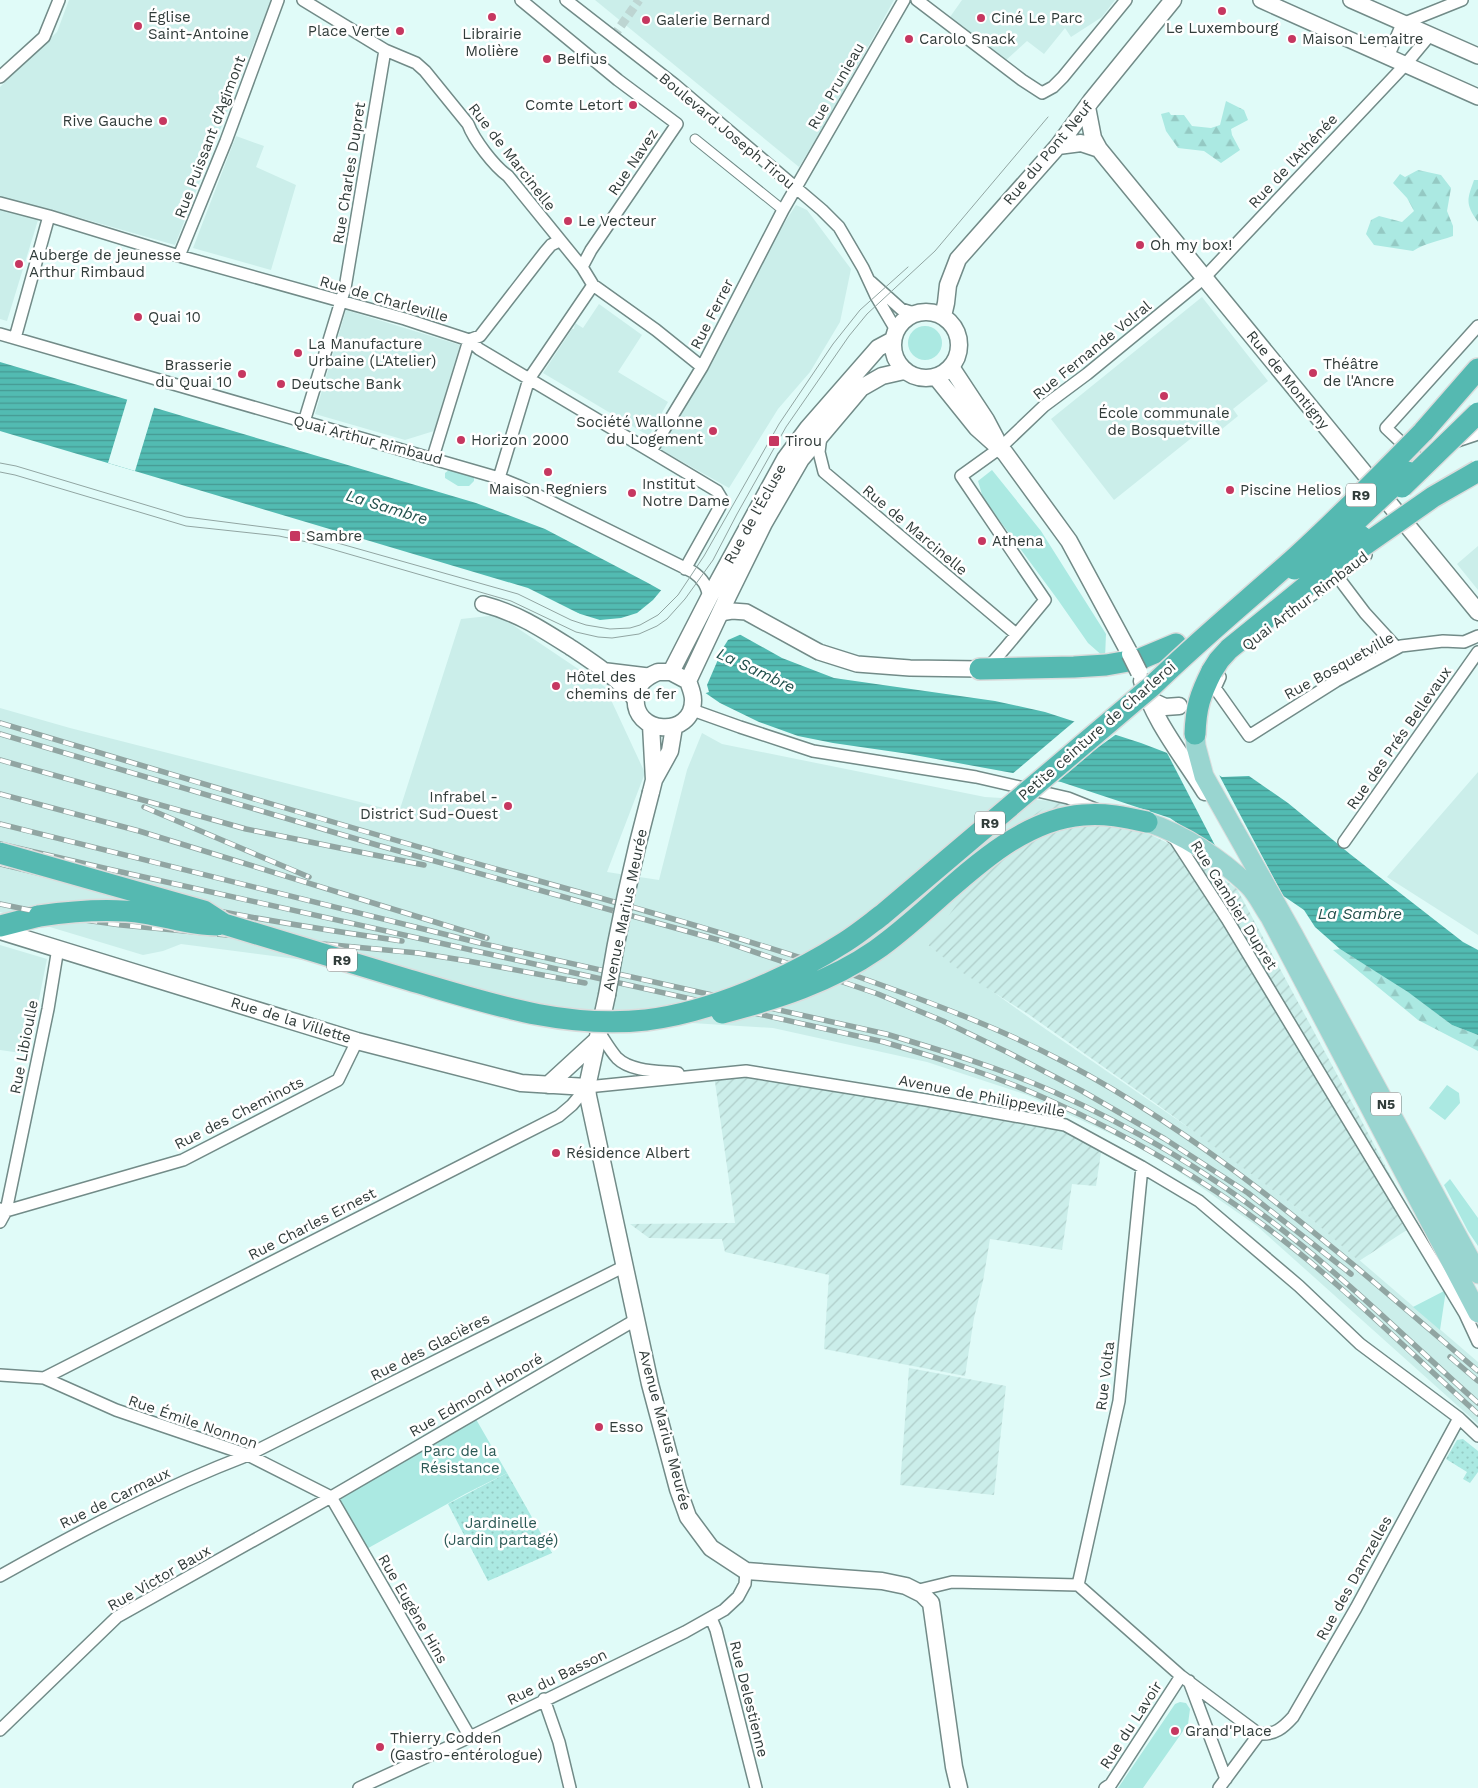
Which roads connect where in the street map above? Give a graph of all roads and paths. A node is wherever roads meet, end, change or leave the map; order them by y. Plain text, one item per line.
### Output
1 (59, 0) edge
2 (278, 0) edge
3 (303, 0) edge
4 (521, 0) edge
5 (566, 0) edge
6 (904, 0) edge
7 (917, 0) edge
8 (1126, 0) edge
9 (1173, 0) edge
10 (1261, 0) edge
11 (1351, 0) edge
12 (1462, 0) edge
13 (1402, 24) junction
14 (1430, 35) junction
15 (385, 50) junction
16 (1478, 56) edge
17 (1388, 57) junction
18 (1405, 65) junction
19 (0, 77) edge
20 (1478, 97) edge
21 (1087, 107) junction
22 (677, 124) joint
23 (695, 139) dead end
24 (1058, 146) junction
25 (1099, 149) junction
26 (795, 188) junction
27 (0, 203) edge
28 (783, 210) junction
29 (49, 216) junction
30 (559, 241) junction
31 (179, 256) junction
32 (582, 267) junction
33 (1204, 278) junction
34 (867, 279) junction
35 (594, 285) junction
36 (340, 301) junction
37 (914, 314) junction
38 (943, 316) junction
39 (1478, 326) edge
40 (0, 334) edge
41 (894, 335) junction
42 (15, 338) junction
43 (469, 340) junction
44 (702, 367) junction
45 (951, 367) junction
46 (1478, 369) edge
47 (904, 371) junction
48 (936, 377) junction
49 (529, 379) junction
50 (1478, 413) edge
51 (304, 422) junction
52 (1478, 434) edge
53 (821, 436) junction
54 (1000, 448) junction
55 (651, 451) junction
56 (433, 457) junction
57 (1415, 467) junction
58 (1478, 471) edge
59 (499, 478) junction
60 (1385, 497) junction
61 (1406, 525) junction
62 (685, 569) junction
63 (1337, 576) junction
64 (1311, 577) junction
65 (483, 604) dead end
66 (711, 608) junction
67 (1478, 612) edge
68 (1016, 634) junction
69 (1478, 636) edge
70 (1397, 648) junction
71 (1478, 652) edge
72 (980, 669) junction
73 (608, 672) junction
74 (659, 673) junction
75 (691, 693) junction
76 (1200, 694) junction
77 (1157, 698) junction
78 (636, 700) junction
79 (651, 725) junction
80 (674, 727) junction
81 (1195, 734) joint
82 (1249, 736) joint
83 (1204, 776) junction
84 (652, 786) junction
85 (1147, 822) joint
86 (1344, 842) dead end
87 (0, 853) edge
88 (1270, 917) junction
89 (224, 924) junction
90 (0, 926) edge
91 (0, 931) edge
92 (58, 948) junction
93 (695, 1010) junction
94 (598, 1036) junction
95 (357, 1041) junction
96 (702, 1076) junction
97 (548, 1085) junction
98 (587, 1087) junction
99 (1142, 1167) junction
100 (3, 1210) edge
101 (0, 1222) edge
102 (625, 1266) junction
103 (1478, 1274) edge
104 (1478, 1313) edge
105 (637, 1319) junction
106 (1478, 1342) edge
107 (0, 1375) edge
108 (44, 1378) junction
109 (1459, 1418) junction
110 (1478, 1436) edge
111 (248, 1455) junction
112 (331, 1497) junction
113 (746, 1571) junction
114 (0, 1576) edge
115 (1078, 1585) junction
116 (915, 1591) junction
117 (711, 1618) junction
118 (1185, 1679) junction
119 (544, 1700) junction
120 (0, 1730) edge
121 (1259, 1734) junction
122 (470, 1737) junction
123 (1223, 1785) edge
124 (359, 1788) edge
125 (570, 1788) edge
126 (756, 1788) edge
127 (959, 1788) edge
128 (1105, 1788) edge

1 - 19 street
2 - 31 street, Rue Puissant d'Agimont
3 - 15 street
4 - 22 street, Boulevard Joseph Tirou
5 - 26 street, Boulevard Joseph Tirou
6 - 26 street, Rue Prunieau
7 - 8 street
9 - 21 main road, Rue du Pont Neuf
10 - 17 street
11 - 13 street
12 - 13 street
13 - 14 street
13 - 17 street
14 - 16 street
14 - 18 street, Rue de l'Athénée
15 - 30 street, Rue de Marcinelle
15 - 36 street, Rue Charles Dupret
17 - 18 street
18 - 20 street
18 - 33 street, Rue de l'Athénée
21 - 24 main road, Rue du Pont Neuf
21 - 25 main road, Rue de Montigny
22 - 32 street, Rue Navez
23 - 28 street
24 - 25 main road
24 - 38 main road, Rue du Pont Neuf
25 - 33 main road, Rue de Montigny
26 - 28 street, Rue Ferrer
26 - 34 street, Boulevard Joseph Tirou
27 - 29 street, Rue de Charleville
28 - 44 street, Rue Ferrer
29 - 31 street, Rue de Charleville
29 - 42 street
30 - 32 street, Rue de Marcinelle
30 - 43 street
31 - 36 street, Rue de Charleville
32 - 35 street, Rue de Marcinelle
33 - 54 street, Rue Fernande Volral
33 - 60 main road, Rue de Montigny
34 - 37 street, Boulevard Joseph Tirou
34 - 41 street, Boulevard Joseph Tirou
35 - 44 street, Rue de Marcinelle
35 - 49 street
36 - 43 street, Rue de Charleville
36 - 51 street, Rue Charles Dupret
37 - 38 main road
37 - 41 main road
38 - 45 main road
39 - 57 street
40 - 42 street, Quai Arthur Rimbaud
41 - 47 main road
41 - 66 main road, Rue de l'Écluse
42 - 51 street, Quai Arthur Rimbaud
43 - 49 street, Rue de Charleville
43 - 56 street
44 - 55 street, Rue Ferrer
45 - 48 main road
45 - 54 main road, N5
46 - 77 highway, Petite ceinture de Charleroi / R9, bridge
47 - 48 main road
47 - 53 main road, Rue de l'Écluse
48 - 54 main road, N5
49 - 55 street, Rue de Charleville
49 - 59 street
50 - 64 highway, bridge
51 - 56 street, Quai Arthur Rimbaud
52 - 57 street
53 - 66 main road, Rue de l'Écluse
53 - 68 street, Rue de Marcinelle
54 - 68 street
54 - 77 main road, N5, bridge
55 - 62 street, Rue de Charleville
56 - 59 street, Quai Arthur Rimbaud
57 - 60 street
57 - 72 highway, bridge
57 - 76 highway, bridge
58 - 64 highway, bridge
59 - 62 street, Quai Arthur Rimbaud
60 - 61 main road, Rue de Montigny
61 - 63 street, Quai Arthur Rimbaud
61 - 67 main road, Rue de Montigny
62 - 66 street, Quai Arthur Rimbaud
63 - 70 street
63 - 82 street, Quai Arthur Rimbaud
64 - 77 highway
65 - 73 street
66 - 72 street
66 - 74 main road
66 - 75 main road
68 - 72 street
69 - 70 street, Rue Bosquetville
70 - 82 street, Rue Bosquetville
71 - 86 street, Rue des Prés Bellevaux
73 - 74 street
73 - 78 street
74 - 75 main road
74 - 78 main road
75 - 80 main road
75 - 106 street, Rue Cambier Dupret
76 - 77 highway
76 - 81 highway
77 - 83 main road, N5
77 - 88 main road, N5
77 - 93 highway, Petite ceinture de Charleroi / R9, bridge
78 - 79 main road
79 - 80 main road
79 - 84 main road, Avenue Marius Meurée
80 - 84 main road, Avenue Marius Meurée
81 - 83 main road, N5
83 - 103 main road, N5
84 - 94 main road, Avenue Marius Meurée, bridge
85 - 88 main road, N5
85 - 93 highway, bridge
87 - 89 highway, Petite ceinture de Charleroi / R9, bridge
88 - 104 main road, N5
89 - 90 highway, bridge
89 - 93 highway, Petite ceinture de Charleroi / R9, bridge
91 - 92 main road, Rue de la Villette
92 - 95 main road, Rue de la Villette
92 - 100 street, Rue Libioulle
94 - 96 street
94 - 97 main road
94 - 98 main road, Avenue Marius Meurée
95 - 97 main road, Rue de la Villette
95 - 100 street, Rue des Cheminots
96 - 98 street, Avenue de Philippeville
96 - 99 street, Avenue de Philippeville
97 - 98 main road, Rue de la Villette
98 - 102 main road, Avenue Marius Meurée
98 - 108 street, Rue Charles Ernest
99 - 109 street, Avenue de Philippeville
99 - 115 street, Rue Volta
100 - 101 street
102 - 105 main road, Avenue Marius Meurée
102 - 111 street, Rue des Glacières
105 - 112 street, Rue Edmond Honoré
105 - 113 main road, Avenue Marius Meurée
107 - 108 street
108 - 111 street, Rue Émile Nonnon
109 - 110 street, Avenue de Philippeville
109 - 121 street, Rue des Damzelles
111 - 112 street, Rue Émile Nonnon
111 - 114 street, Rue de Carmaux
112 - 120 street, Rue Victor Baux
112 - 122 street, Rue Eugène Hins
113 - 116 main road, Avenue Marius Meurée
113 - 117 street, Rue du Basson
115 - 116 street
115 - 118 street
116 - 127 main road, Avenue Marius Meurée
117 - 119 street, Rue du Basson
117 - 126 street, Rue Delestienne
118 - 121 street
118 - 123 street
118 - 128 street, Rue du Lavoir
119 - 122 street, Rue du Basson
119 - 125 street
121 - 123 street
122 - 124 street, Rue du Basson

